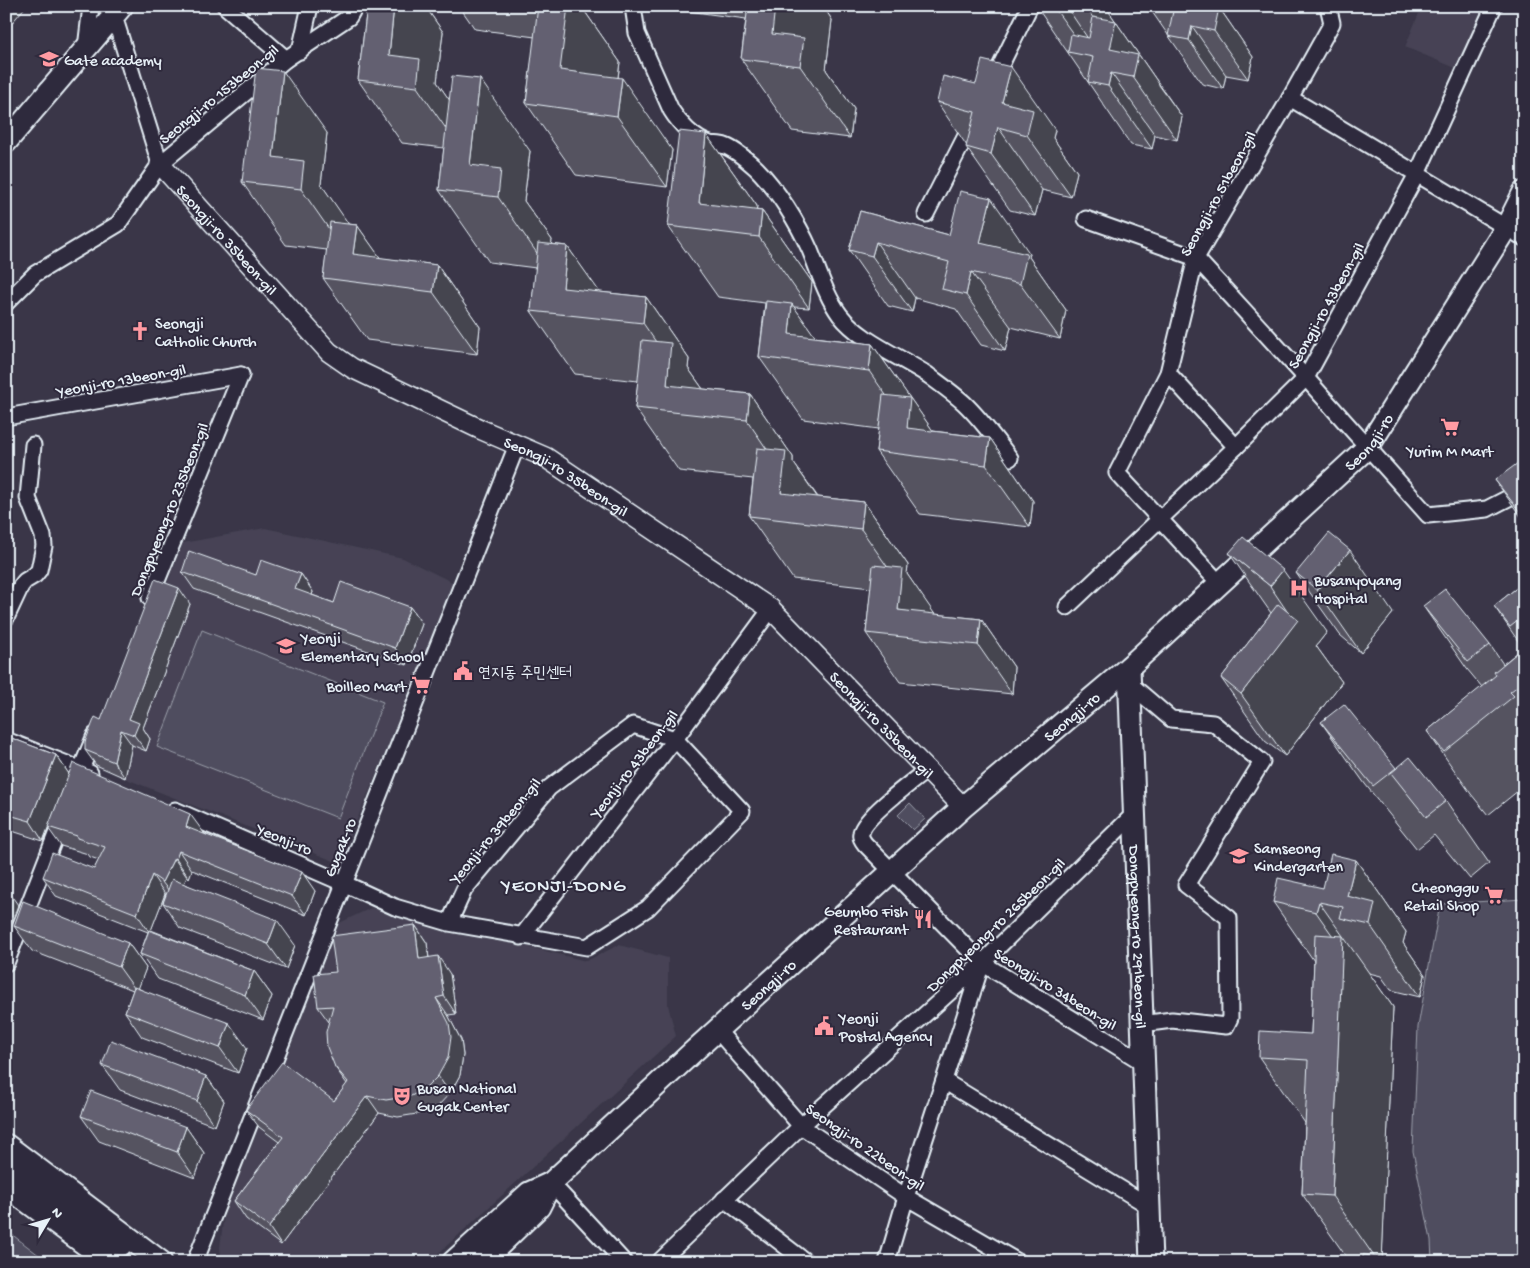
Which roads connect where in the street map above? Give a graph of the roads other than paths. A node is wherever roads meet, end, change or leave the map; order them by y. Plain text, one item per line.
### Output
1 (90, 6) edge
2 (225, 6) edge
3 (310, 6) edge
4 (355, 6) edge
5 (635, 6) edge
6 (1030, 6) edge
7 (1328, 6) edge
8 (1494, 6) edge
9 (118, 11) edge
10 (86, 48) junction
11 (300, 50) junction
12 (286, 59) junction
13 (988, 92) edge
14 (1290, 98) junction
15 (980, 108) edge
16 (6, 142) edge
17 (160, 164) junction
18 (1417, 174) junction
19 (1524, 192) edge
20 (926, 214) dead end
21 (1086, 219) dead end
22 (1515, 233) edge
23 (1196, 258) junction
24 (6, 303) edge
25 (1168, 373) junction
26 (241, 375) joint
27 (1306, 378) junction
28 (6, 417) edge
29 (33, 445) dead end
30 (517, 445) junction
31 (1236, 447) junction
32 (1368, 448) junction
33 (1010, 458) dead end
34 (1524, 490) edge
35 (1159, 518) junction
36 (1220, 584) junction
37 (1067, 606) dead end
38 (770, 609) junction
39 (144, 613) edge
40 (6, 618) edge
41 (1129, 675) junction
42 (100, 723) edge
43 (674, 739) junction
44 (6, 740) edge
45 (81, 769) junction
46 (927, 770) junction
47 (99, 777) edge
48 (162, 804) edge
49 (963, 807) junction
50 (1134, 814) junction
51 (893, 871) junction
52 (343, 883) junction
53 (449, 923) junction
54 (521, 937) junction
55 (587, 947) joint
56 (6, 963) edge
57 (982, 963) junction
58 (1142, 1024) junction
59 (717, 1030) junction
60 (1144, 1062) junction
61 (944, 1081) junction
62 (801, 1126) junction
63 (6, 1145) edge
64 (6, 1165) edge
65 (551, 1183) junction
66 (6, 1186) edge
67 (906, 1197) junction
68 (724, 1199) junction
69 (6, 1204) edge
70 (1149, 1206) junction
71 (94, 1262) edge
72 (109, 1262) edge
73 (152, 1262) edge
74 (161, 1262) edge
75 (195, 1262) edge
76 (452, 1262) edge
77 (482, 1262) edge
78 (624, 1262) edge
79 (659, 1262) edge
80 (806, 1262) edge
81 (887, 1262) edge
82 (1018, 1262) edge
83 (1151, 1262) edge

1 - 10 street
2 - 12 street
3 - 11 street, Seongji-ro 153beon-gil
4 - 11 street, Seongji-ro 153beon-gil
5 - 33 street
6 - 13 street
7 - 14 street, Seongji-ro 51beon-gil
8 - 18 street, Seongji-ro 43beon-gil
9 - 10 main road
9 - 17 street
10 - 16 main road
11 - 12 street, Seongji-ro 153beon-gil
12 - 17 street, Seongji-ro 153beon-gil
14 - 18 street
14 - 23 street, Seongji-ro 51beon-gil
15 - 20 street
17 - 24 street, Seongji-ro 153beon-gil
17 - 30 street, Seongji-ro 35beon-gil
18 - 22 street
18 - 27 street, Seongji-ro 43beon-gil
19 - 22 main road, Seongji-ro
21 - 23 street
22 - 32 main road, Seongji-ro
23 - 25 street, Seongji-ro 51beon-gil
23 - 27 street
25 - 31 street
25 - 35 street, Seongji-ro 51beon-gil
26 - 28 street, Yeonji-ro 13beon-gil
26 - 39 street, Dongpyeong-ro 235beon-gil
27 - 31 street, Seongji-ro 43beon-gil
27 - 32 street
29 - 40 street
30 - 38 street, Seongji-ro 35beon-gil
30 - 52 street, Gugak-ro
31 - 35 street, Seongji-ro 43beon-gil
32 - 34 street
32 - 36 main road, Seongji-ro
35 - 36 street, Seongji-ro 51beon-gil
35 - 37 street, Seongji-ro 43beon-gil
36 - 41 main road, Seongji-ro
38 - 43 street, Yeonji-ro 43beon-gil
38 - 46 street, Seongji-ro 35beon-gil
41 - 49 main road, Seongji-ro
41 - 50 main road, Dongpyeong-ro 291beon-gil
41 - 58 street
42 - 45 street
43 - 53 street, Yeonji-ro 39beon-gil
43 - 54 street, Yeonji-ro 43beon-gil
43 - 55 street, Yeonji-ro 39beon-gil
44 - 45 street
45 - 47 street
45 - 56 street
46 - 49 street, Seongji-ro 35beon-gil
46 - 51 street, Seongji-ro 34beon-gil
48 - 52 street, Yeonji-ro
49 - 51 main road, Seongji-ro
50 - 57 street, Dongpyeong-ro 265beon-gil
50 - 58 main road, Dongpyeong-ro 291beon-gil
51 - 57 street, Seongji-ro 34beon-gil
51 - 59 main road, Seongji-ro
52 - 53 street, Yeonji-ro
52 - 75 street, Gugak-ro
53 - 54 street, Yeonji-ro
54 - 55 street, Yeonji-ro
57 - 60 street, Seongji-ro 34beon-gil
57 - 61 street
57 - 62 street, Dongpyeong-ro 265beon-gil
58 - 60 main road, Dongpyeong-ro 291beon-gil
59 - 62 street, Seongji-ro 22beon-gil
59 - 65 main road, Seongji-ro
60 - 70 main road, Dongpyeong-ro 291beon-gil
61 - 67 street
61 - 70 street
62 - 67 street, Seongji-ro 22beon-gil
62 - 68 street, Dongpyeong-ro 265beon-gil
63 - 74 main road
64 - 73 main road
65 - 76 main road, Seongji-ro
65 - 77 main road, Seongji-ro
65 - 78 street
66 - 72 main road
67 - 81 street
67 - 82 street, Seongji-ro 22beon-gil
68 - 79 street, Dongpyeong-ro 265beon-gil
68 - 80 street
69 - 71 main road
70 - 83 main road, Dongpyeong-ro 291beon-gil

